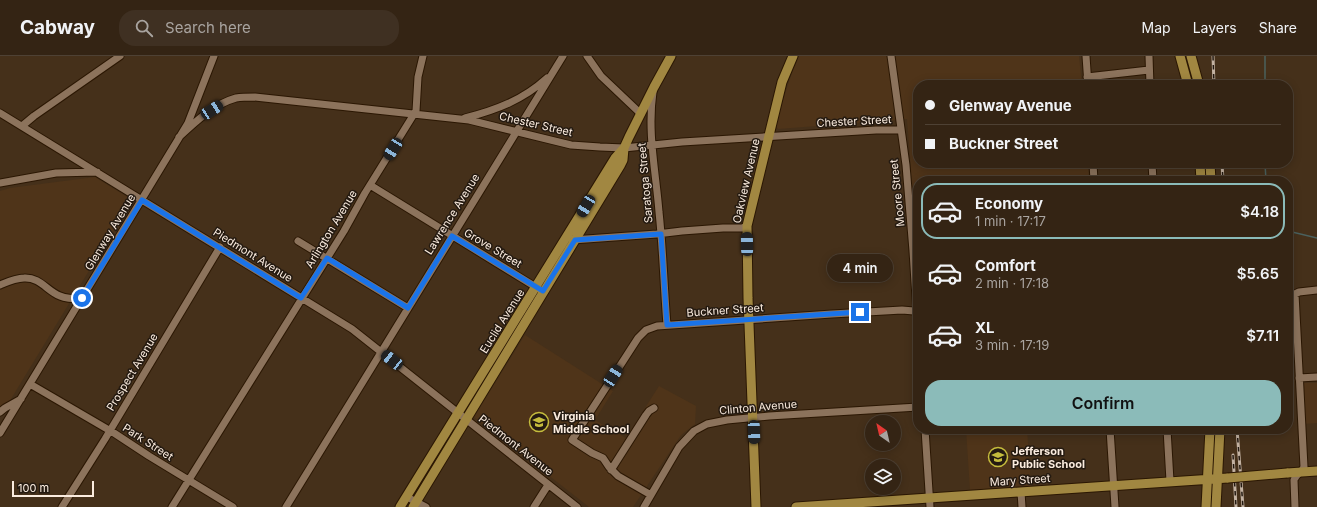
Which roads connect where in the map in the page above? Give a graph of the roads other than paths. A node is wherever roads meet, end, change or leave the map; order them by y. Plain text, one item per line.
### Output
1 (120, 56) edge
2 (214, 56) edge
3 (423, 56) edge
4 (563, 56) edge
5 (587, 56) edge
6 (671, 56) edge
7 (793, 56) edge
8 (891, 56) edge
9 (1086, 56) edge
10 (1149, 56) edge
11 (1180, 56) edge
12 (1191, 56) edge
13 (1149, 70) junction
14 (554, 71) junction
15 (1087, 77) junction
16 (1087, 80) edge
17 (1150, 80) edge
18 (1187, 80) edge
19 (1197, 80) edge
20 (654, 87) junction
21 (0, 113) edge
22 (414, 114) junction
23 (641, 114) junction
24 (461, 119) junction
25 (22, 126) junction
26 (900, 130) junction
27 (516, 132) junction
28 (179, 137) junction
29 (768, 137) junction
30 (653, 146) junction
31 (624, 148) junction
32 (97, 172) junction
33 (0, 183) edge
34 (370, 185) junction
35 (597, 196) junction
36 (142, 200) junction
37 (747, 226) junction
38 (661, 234) junction
39 (452, 236) junction
40 (565, 240) junction
41 (575, 240) junction
42 (298, 241) dead end
43 (220, 247) junction
44 (327, 258) junction
45 (913, 260) edge
46 (0, 285) edge
47 (540, 289) junction
48 (1317, 290) edge
49 (82, 298) junction
50 (301, 298) junction
51 (408, 308) junction
52 (913, 310) edge
53 (749, 320) junction
54 (667, 325) junction
55 (514, 332) junction
56 (381, 352) junction
57 (1317, 377) edge
58 (1299, 378) junction
59 (30, 384) junction
60 (21, 398) junction
61 (913, 407) edge
62 (654, 408) dead end
63 (0, 412) edge
64 (458, 413) junction
65 (753, 418) junction
66 (467, 420) junction
67 (110, 430) junction
68 (0, 433) edge
69 (925, 434) edge
70 (1110, 434) edge
71 (1167, 434) edge
72 (1210, 434) edge
73 (1220, 434) edge
74 (611, 470) junction
75 (1317, 471) edge
76 (1299, 473) junction
77 (1218, 478) junction
78 (1208, 479) junction
79 (189, 480) junction
80 (1170, 481) junction
81 (548, 485) junction
82 (1114, 485) junction
83 (1021, 492) junction
84 (651, 495) junction
85 (407, 496) junction
86 (930, 503) edge
87 (414, 504) edge
88 (62, 507) edge
89 (172, 507) edge
90 (233, 507) edge
91 (286, 507) edge
92 (400, 507) edge
93 (426, 507) edge
94 (534, 507) edge
95 (577, 507) edge
96 (644, 507) edge
97 (756, 507) edge
98 (796, 507) edge
99 (1022, 507) edge
100 (1116, 507) edge
101 (1206, 507) edge
102 (1216, 507) edge
103 (1295, 507) edge

1 - 25 street
2 - 28 street, Glenway Avenue
3 - 22 street, Arlington Avenue
4 - 14 street, Lawrence Avenue
5 - 23 street
6 - 20 main road, Euclid Avenue
7 - 29 main road, Oakview Avenue
8 - 26 street, Moore Street
9 - 15 street
10 - 13 street
11 - 18 main road
12 - 19 main road
13 - 15 street
13 - 17 street
14 - 24 street
14 - 27 street, Lawrence Avenue
15 - 16 street
20 - 23 main road, Euclid Avenue
20 - 30 street, Saratoga Street
21 - 25 street, Piedmont Avenue
22 - 24 street, Chester Street
22 - 28 street, Chester Street
22 - 34 street, Arlington Avenue
23 - 31 main road, Euclid Avenue
24 - 27 street, Chester Street
25 - 32 street, Piedmont Avenue
26 - 29 street, Chester Street
26 - 45 street, Moore Street
27 - 31 street, Chester Street
27 - 39 street, Lawrence Avenue
28 - 36 street, Glenway Avenue
29 - 30 street, Chester Street
29 - 37 main road, Oakview Avenue
30 - 31 street, Chester Street
30 - 38 street, Saratoga Street
31 - 35 main road, Euclid Avenue
32 - 33 street
32 - 36 street, Piedmont Avenue
34 - 39 street, Grove Street
34 - 44 street, Arlington Avenue
35 - 40 main road, Euclid Avenue
35 - 41 main road, Euclid Avenue
36 - 43 street, Piedmont Avenue
36 - 49 street, Glenway Avenue
37 - 38 street
37 - 53 main road, Oakview Avenue
38 - 41 street
38 - 54 street, Saratoga Street
39 - 47 street, Grove Street
39 - 51 street, Lawrence Avenue
40 - 41 street
40 - 47 main road, Euclid Avenue
41 - 47 main road, Euclid Avenue
42 - 44 street
43 - 50 street, Piedmont Avenue
43 - 67 street, Prospect Avenue
44 - 50 street, Arlington Avenue
44 - 51 street
46 - 49 street
47 - 55 main road, Euclid Avenue
48 - 58 street
49 - 59 street, Glenway Avenue
50 - 56 street, Piedmont Avenue
50 - 79 street, Arlington Avenue
51 - 56 street, Lawrence Avenue
52 - 53 street, Buckner Street
53 - 54 street, Buckner Street
53 - 65 main road, Oakview Avenue
54 - 74 street, Buckner Street
55 - 64 main road, Euclid Avenue
55 - 66 main road, Euclid Avenue
56 - 64 street, Piedmont Avenue
56 - 91 street, Lawrence Avenue
57 - 58 street
58 - 76 street
59 - 60 street, Glenway Avenue
59 - 67 street, Park Street
60 - 63 street
60 - 68 street, Glenway Avenue
61 - 65 street, Clinton Avenue
62 - 74 street
64 - 66 street, Piedmont Avenue
64 - 85 main road, Euclid Avenue
65 - 84 street, Clinton Avenue
65 - 97 main road, Oakview Avenue
66 - 81 street, Piedmont Avenue
66 - 87 main road, Euclid Avenue
67 - 79 street, Park Street
67 - 88 street, Prospect Avenue
69 - 86 street
70 - 82 street
71 - 80 street
72 - 78 main road
73 - 77 main road
74 - 84 street
75 - 76 main road, Mary Street
76 - 77 main road, Mary Street, bridge
76 - 103 street
77 - 78 main road, Mary Street
77 - 102 main road
78 - 80 main road, Mary Street
78 - 101 main road
79 - 89 street, Arlington Avenue
79 - 90 street, Park Street
80 - 82 main road, Mary Street
81 - 94 street
81 - 95 street, Piedmont Avenue
82 - 83 main road, Mary Street
82 - 100 street
83 - 86 main road, Mary Street
83 - 99 street
84 - 96 street, Clinton Avenue
85 - 87 street
85 - 92 main road, Euclid Avenue
86 - 98 main road, Mary Street
87 - 93 street

